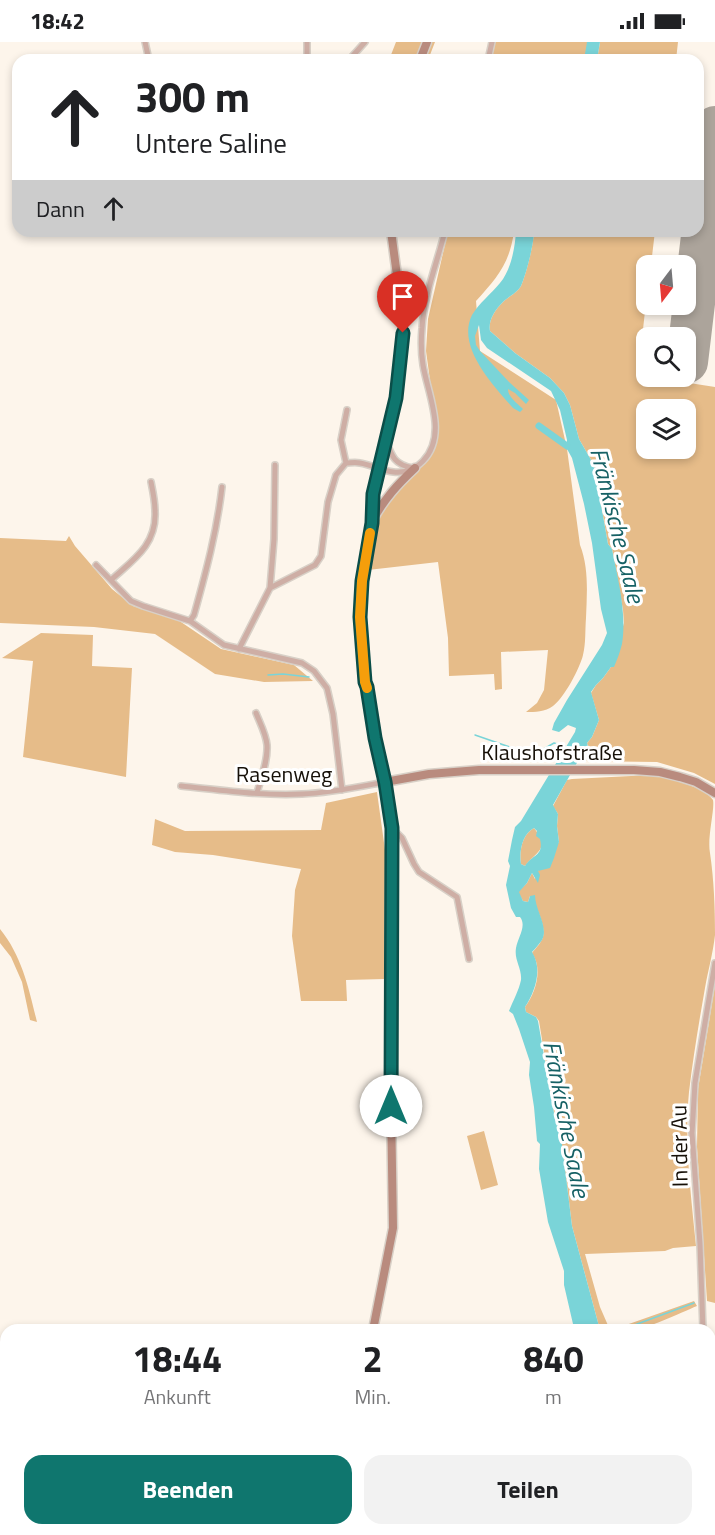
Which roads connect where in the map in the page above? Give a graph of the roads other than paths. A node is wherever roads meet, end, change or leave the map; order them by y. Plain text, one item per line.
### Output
1 (365, 42) edge
2 (354, 54) edge
3 (392, 237) edge
4 (443, 237) edge
5 (347, 410) dead end
6 (386, 441) junction
7 (346, 463) junction
8 (275, 465) dead end
9 (415, 468) junction
10 (379, 469) junction
11 (151, 482) dead end
12 (222, 487) dead end
13 (372, 523) junction
14 (96, 565) dead end
15 (111, 580) junction
16 (270, 588) junction
17 (190, 621) junction
18 (239, 649) junction
19 (256, 713) dead end
20 (385, 782) junction
21 (181, 786) dead end
22 (342, 790) junction
23 (257, 793) junction
24 (715, 793) edge
25 (392, 828) junction
26 (469, 959) dead end
27 (715, 963) edge
28 (374, 1324) edge
29 (704, 1324) edge

1 - 2 street
3 - 6 main road
4 - 9 street
5 - 7 street
6 - 9 street
6 - 10 main road
7 - 10 street
7 - 16 street
8 - 16 street
9 - 10 street
9 - 13 main road
10 - 13 main road
11 - 15 street
12 - 17 street
13 - 20 main road
14 - 15 street
15 - 17 street
16 - 18 street
17 - 18 street
18 - 22 street
19 - 23 street
20 - 22 street, Rasenweg
20 - 24 main road, Klaushofstraße
20 - 25 main road
21 - 23 street, Rasenweg
22 - 23 street, Rasenweg
25 - 26 street
25 - 28 main road
27 - 29 street, In der Au

